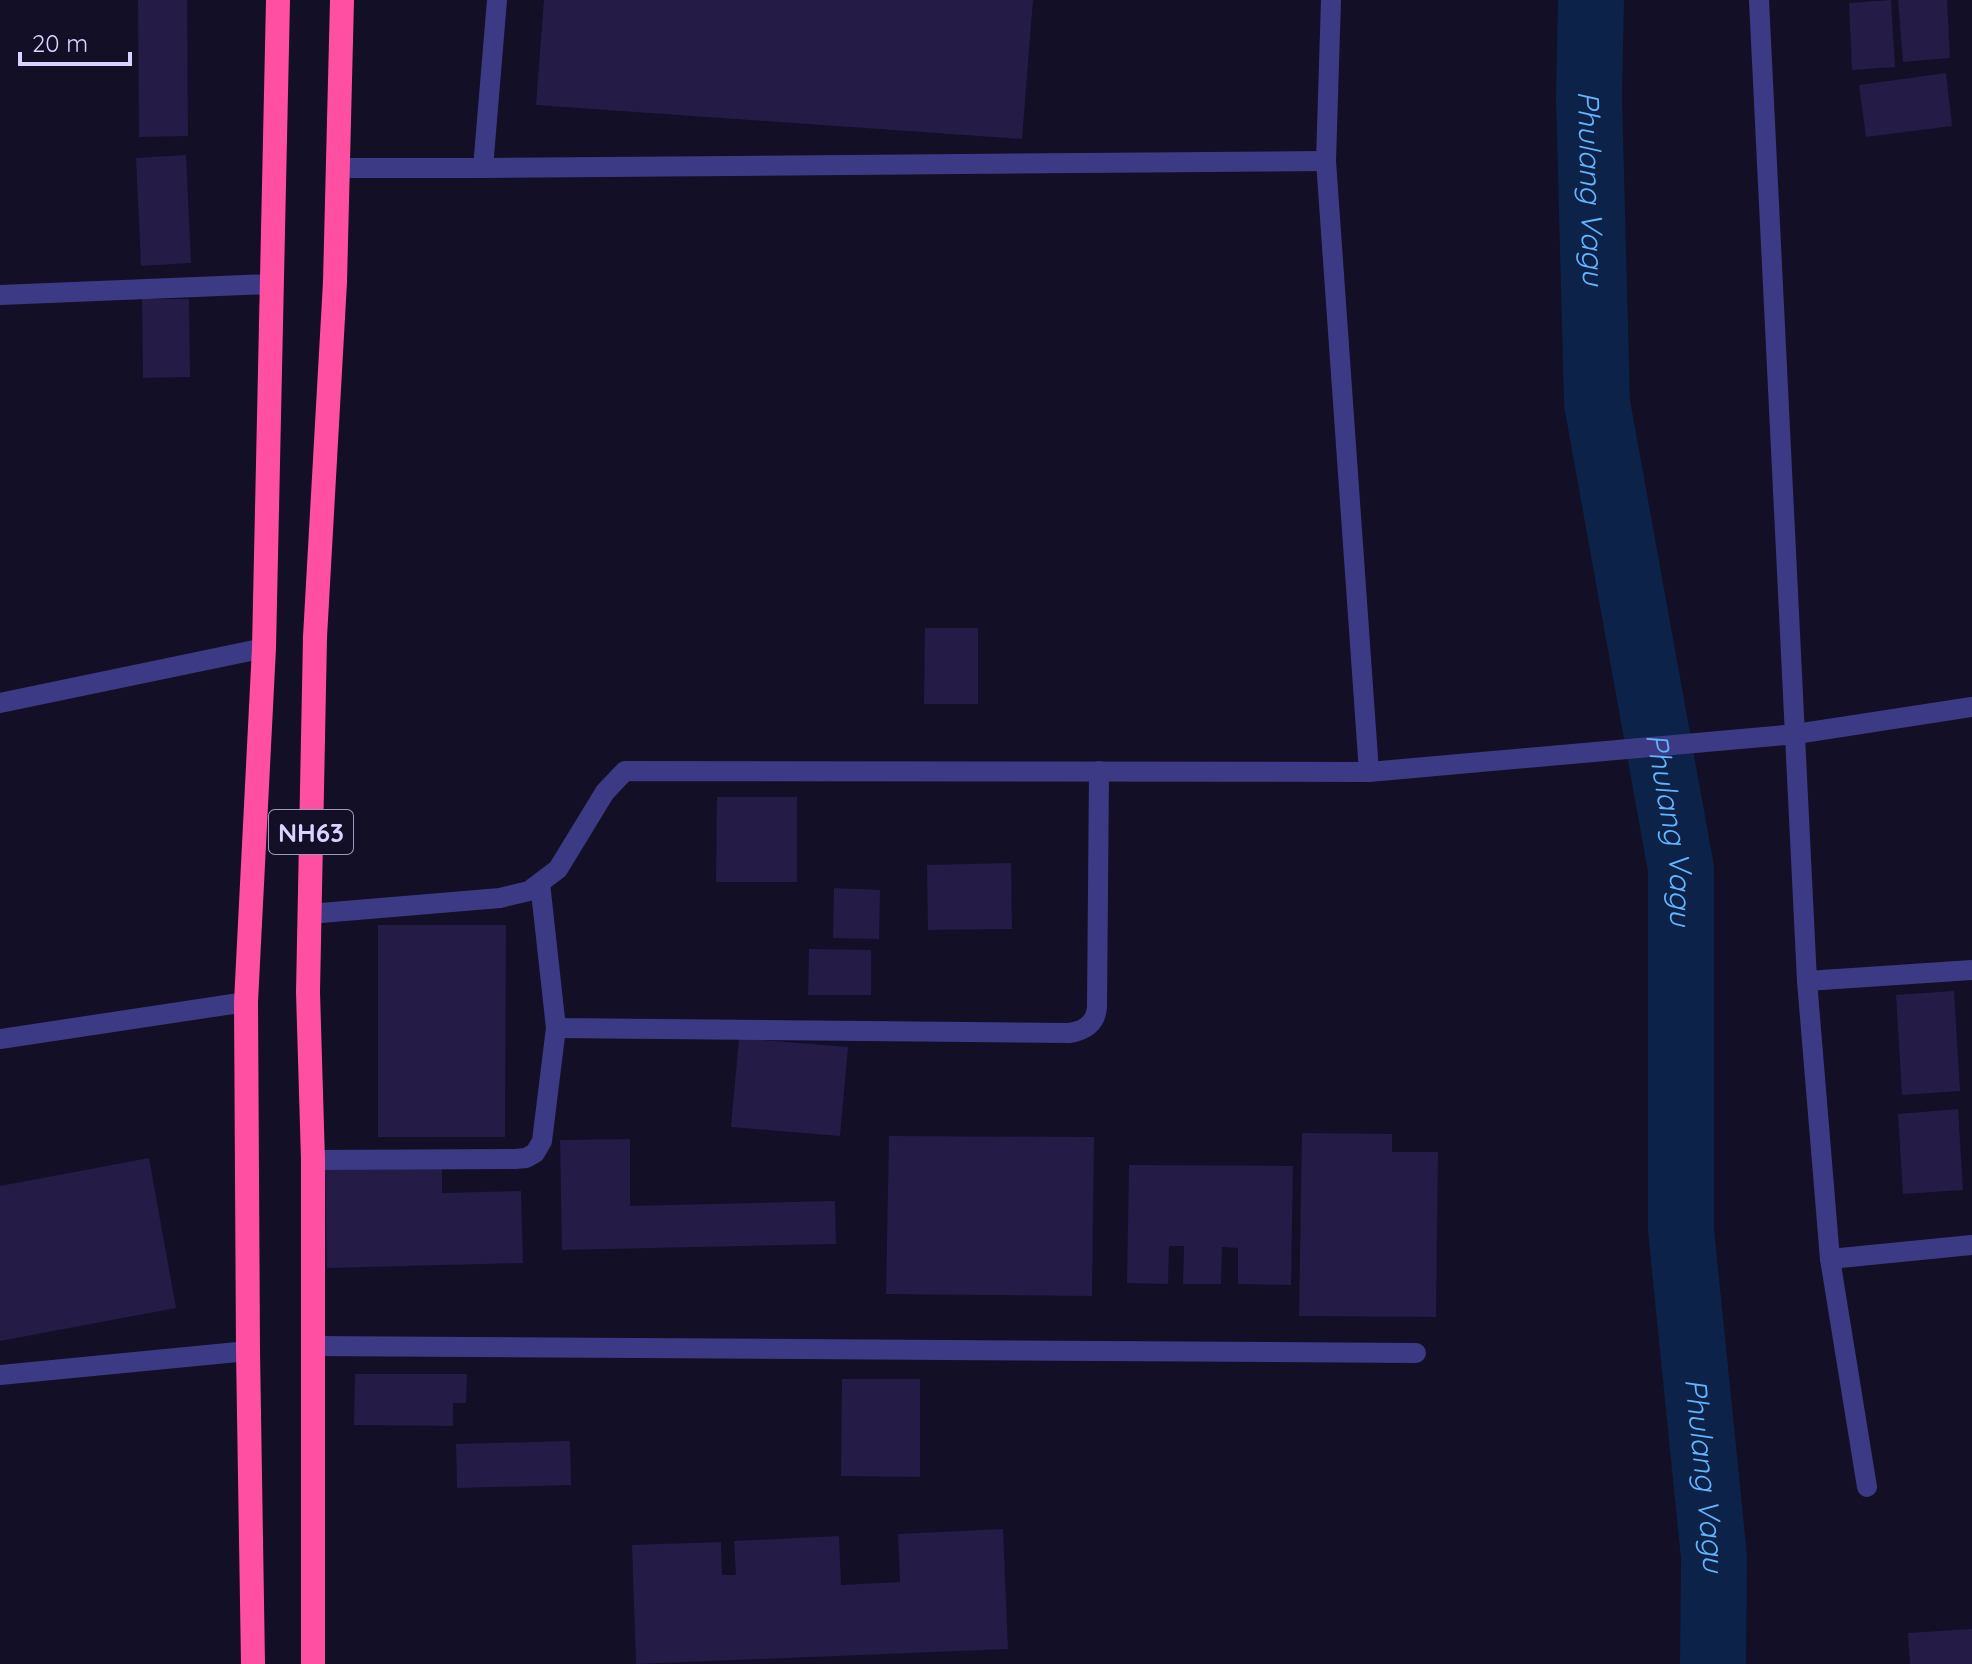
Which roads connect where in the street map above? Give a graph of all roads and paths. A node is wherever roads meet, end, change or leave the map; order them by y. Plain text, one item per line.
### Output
1 (278, 0) edge
2 (342, 0) edge
3 (497, 0) edge
4 (1331, 0) edge
5 (1759, 0) edge
6 (1326, 161) junction
7 (337, 168) junction
8 (483, 168) junction
9 (270, 284) junction
10 (0, 295) edge
11 (264, 648) junction
12 (0, 703) edge
13 (1972, 707) edge
14 (1796, 734) junction
15 (1099, 771) junction
16 (1369, 772) junction
17 (540, 883) junction
18 (309, 914) junction
19 (1972, 970) edge
20 (1807, 981) junction
21 (246, 1002) junction
22 (556, 1028) junction
23 (0, 1039) edge
24 (313, 1160) junction
25 (1972, 1245) edge
26 (1830, 1259) junction
27 (311, 1346) junction
28 (248, 1351) junction
29 (1416, 1353) dead end
30 (0, 1375) edge
31 (1867, 1487) dead end
32 (253, 1664) edge
33 (313, 1664) edge

1 - 9 highway, NH63
2 - 7 highway, NH63
3 - 8 street
4 - 6 street
5 - 14 street
6 - 8 street
6 - 16 street
7 - 8 street
7 - 18 highway, NH63
9 - 10 street
9 - 11 highway, NH63
11 - 12 street
11 - 21 highway, NH63
13 - 14 street
14 - 16 street
14 - 20 street
15 - 16 street
15 - 17 street
15 - 22 street
17 - 18 street
17 - 22 street
18 - 24 highway, NH63
19 - 20 street
20 - 26 street
21 - 23 street
21 - 28 highway, NH63
22 - 24 street
24 - 27 highway, NH63
25 - 26 street
26 - 31 street
27 - 29 street
27 - 33 highway, NH63
28 - 30 street
28 - 32 highway, NH63

